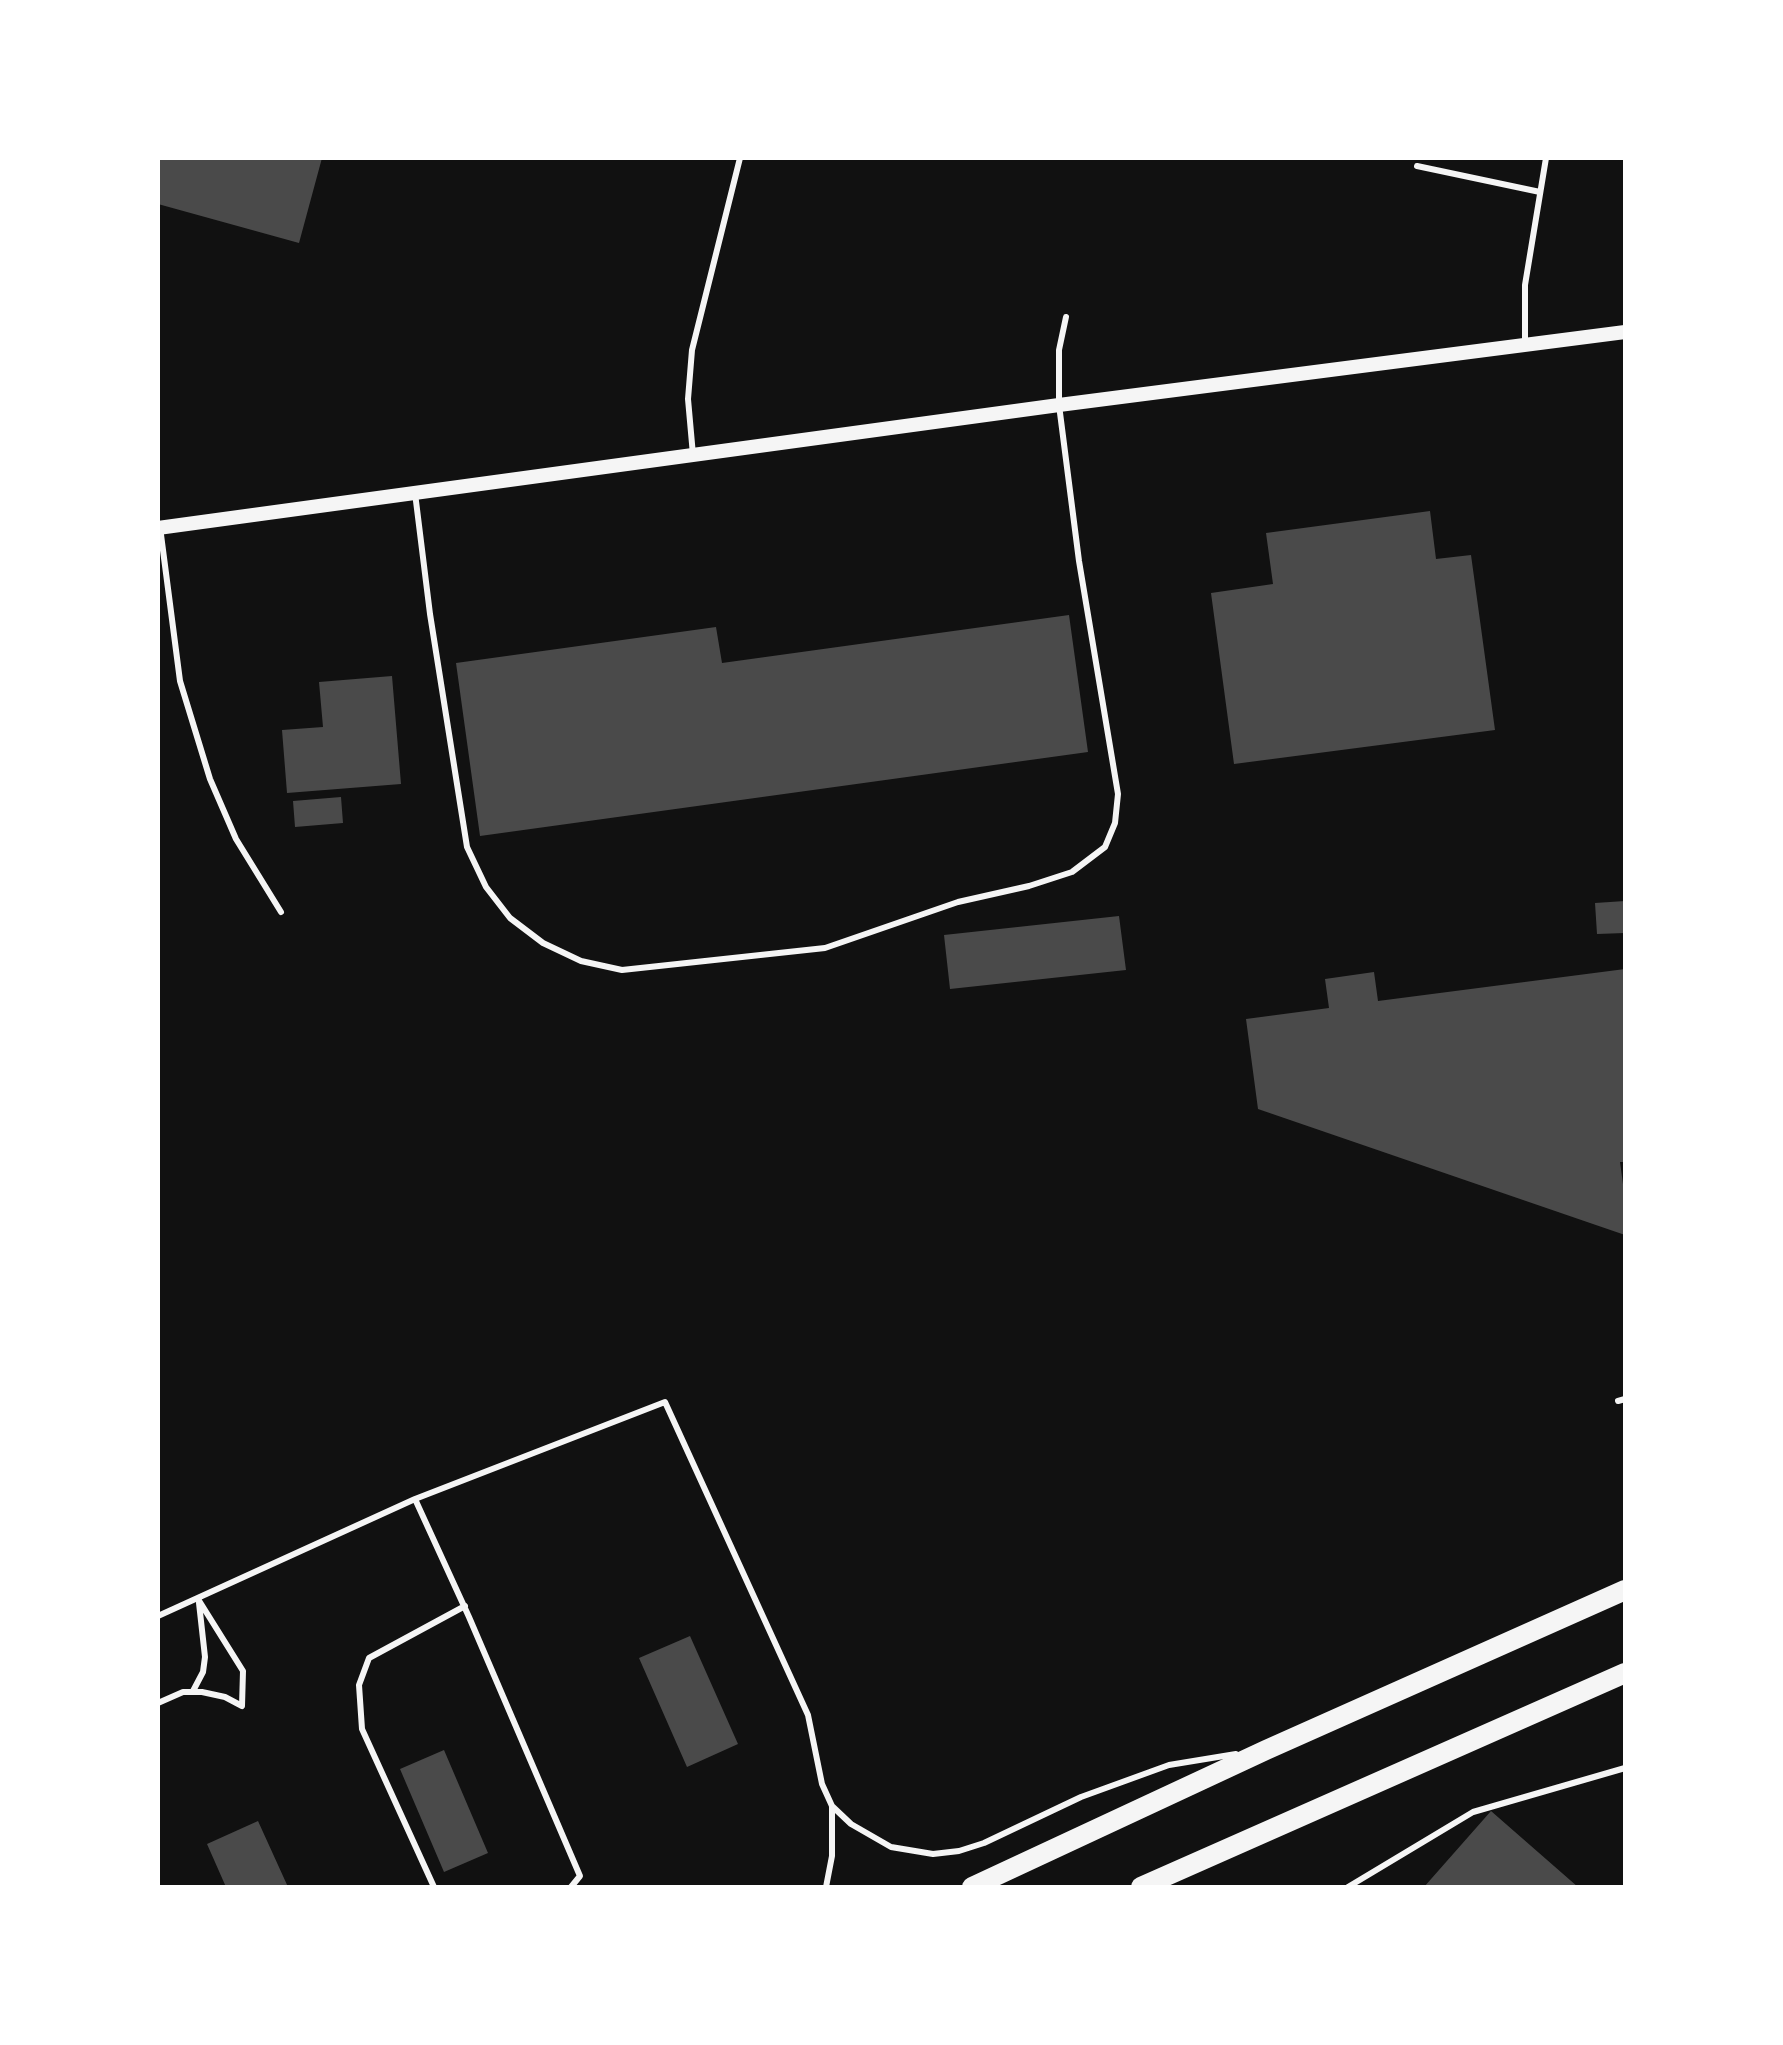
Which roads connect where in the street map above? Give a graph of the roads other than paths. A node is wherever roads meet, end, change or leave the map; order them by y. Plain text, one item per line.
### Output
1 (740, 158) edge
2 (1546, 158) edge
3 (1417, 166) dead end
4 (1540, 192) junction
5 (1066, 317) dead end
6 (1625, 332) edge
7 (1525, 347) junction
8 (1059, 405) junction
9 (693, 455) junction
10 (415, 493) junction
11 (159, 528) edge
12 (281, 912) dead end
13 (415, 1499) junction
14 (1625, 1590) edge
15 (198, 1599) junction
16 (465, 1606) junction
17 (158, 1616) edge
18 (1625, 1673) edge
19 (193, 1691) junction
20 (158, 1703) edge
21 (1266, 1750) junction
22 (1625, 1768) edge
23 (832, 1806) junction
24 (434, 1887) edge
25 (571, 1887) edge
26 (826, 1887) edge
27 (972, 1887) edge
28 (1141, 1887) edge
29 (1348, 1887) edge

1 - 9 lane
2 - 4 lane
3 - 4 lane
4 - 7 lane
5 - 8 lane
6 - 7 street
7 - 8 street
8 - 9 street
8 - 10 lane
9 - 10 street
10 - 11 street
11 - 12 lane
13 - 15 lane
13 - 16 lane
13 - 23 lane
14 - 21 main road
15 - 17 lane
15 - 19 lane
15 - 19 lane
16 - 24 lane
16 - 25 lane
18 - 28 main road
19 - 20 lane
21 - 23 lane
21 - 27 main road
22 - 29 lane
23 - 26 lane

